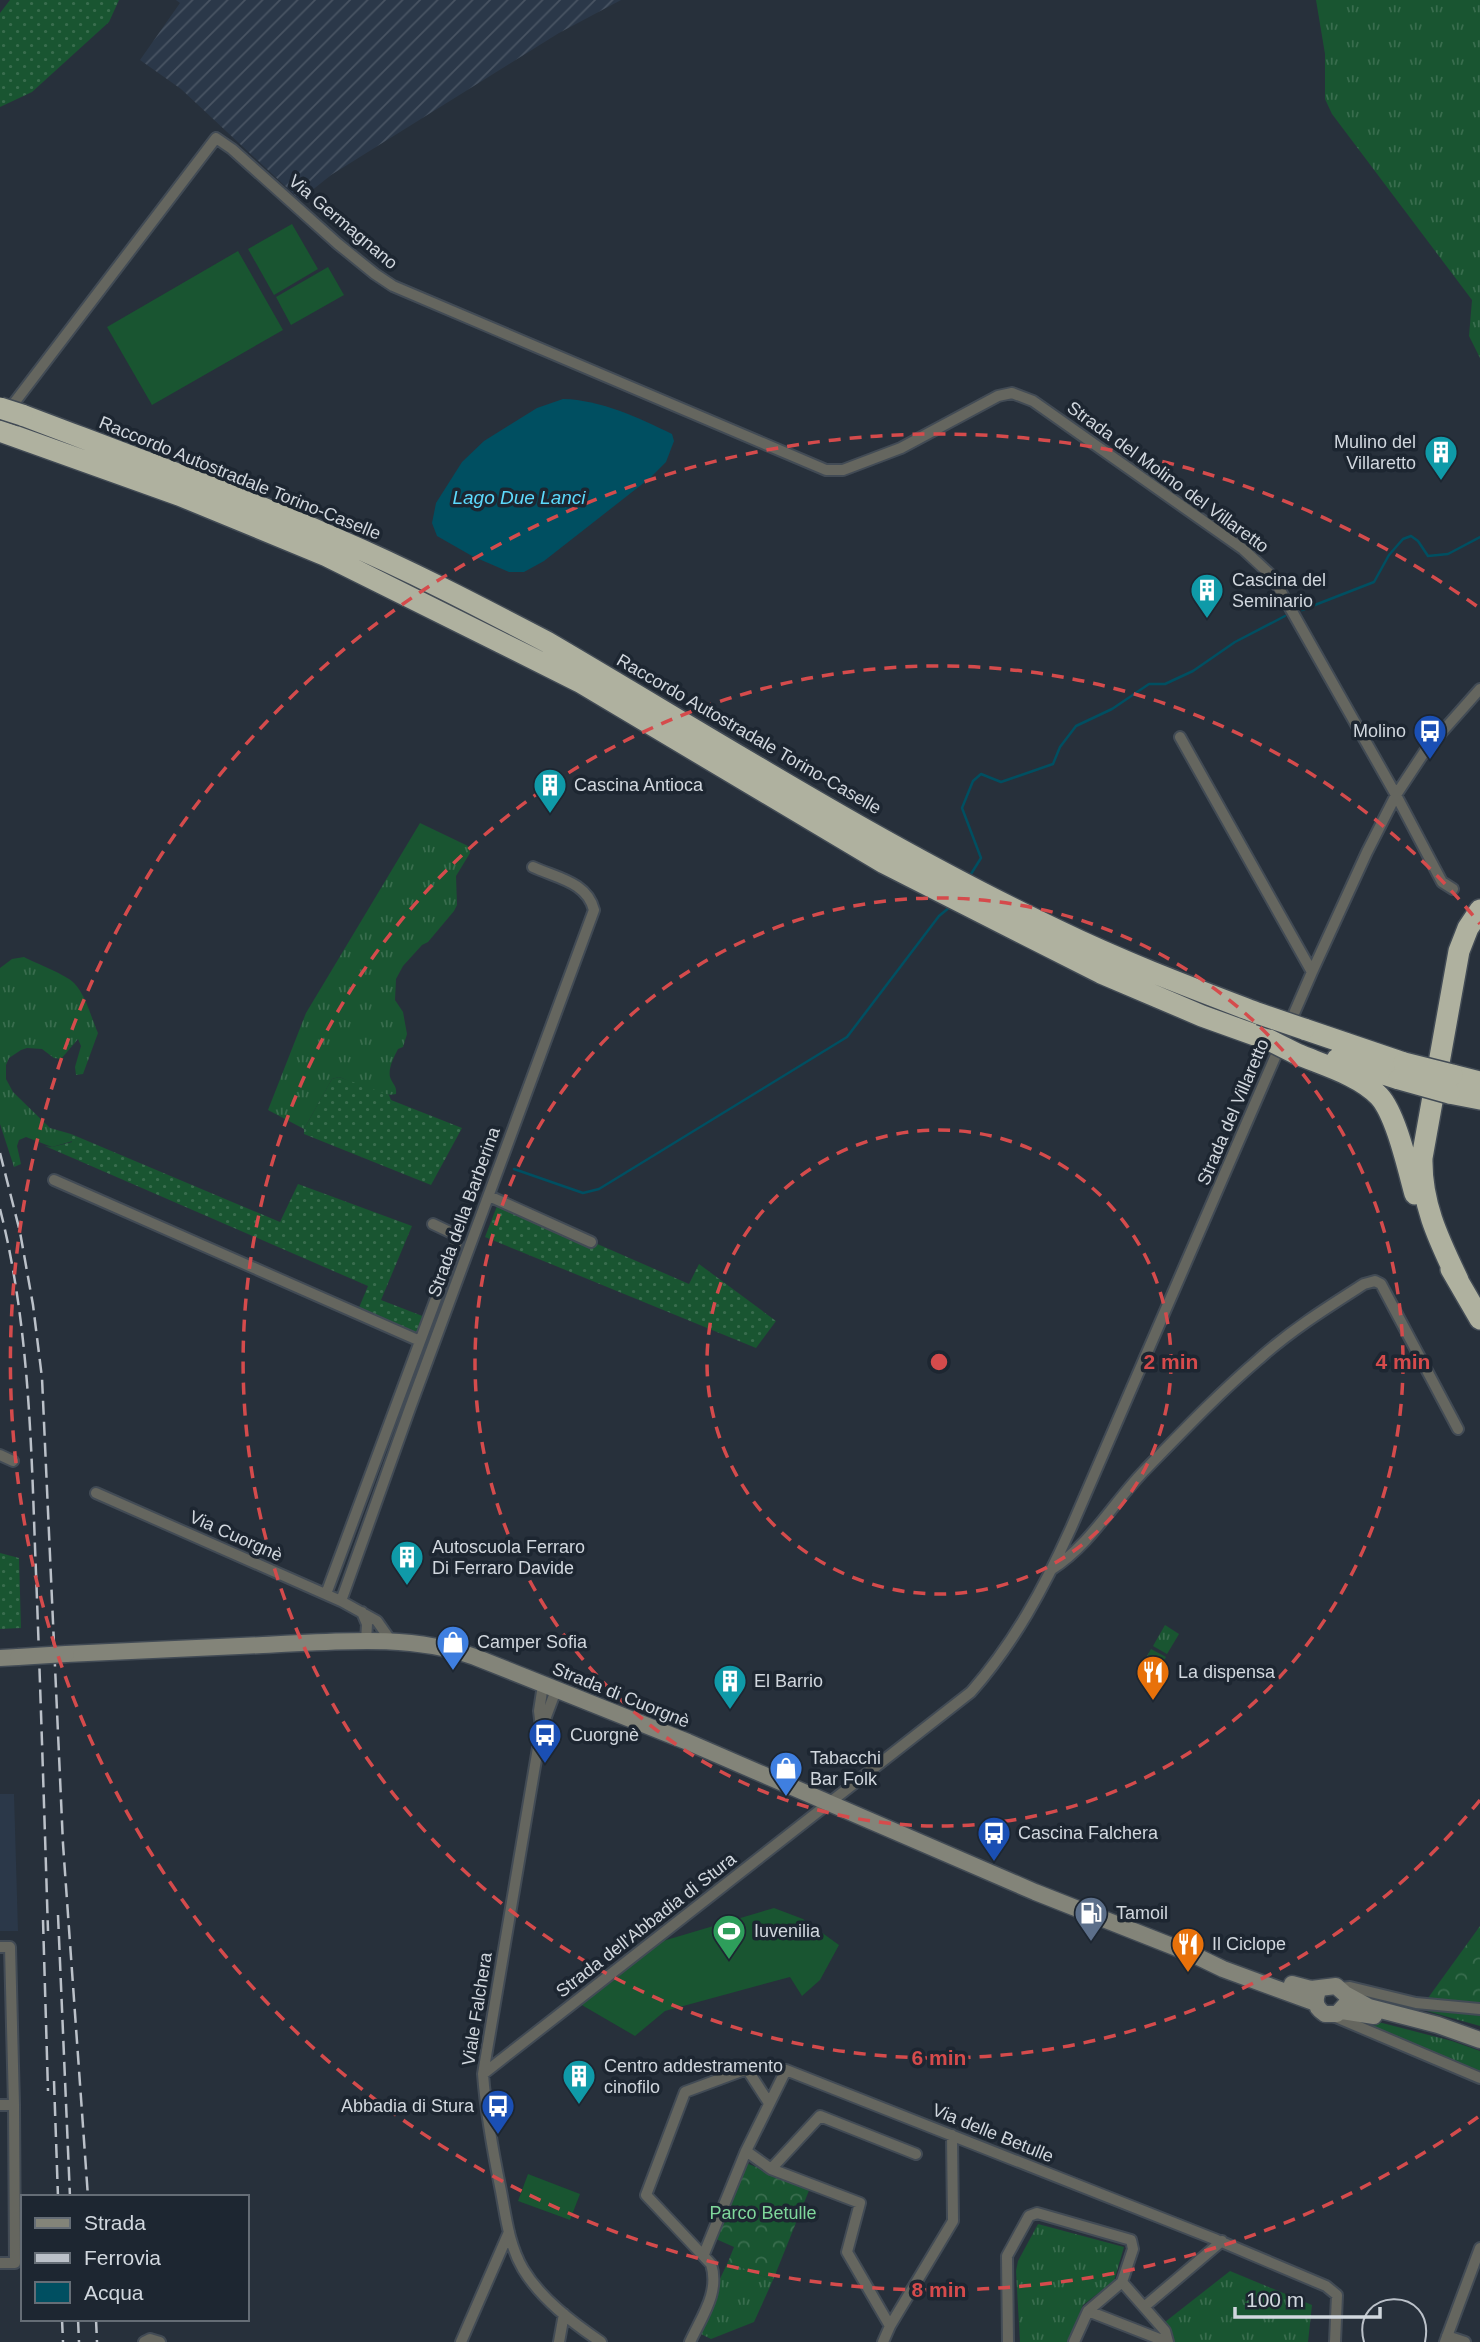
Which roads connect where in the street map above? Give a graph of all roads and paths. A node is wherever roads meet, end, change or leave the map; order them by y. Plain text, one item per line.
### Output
1 (0, 408) edge
2 (4, 429) edge
3 (826, 470) joint
4 (503, 630) junction
5 (1480, 689) edge
6 (1180, 737) dead end
7 (1396, 795) junction
8 (533, 867) dead end
9 (1454, 889) dead end
10 (1480, 910) edge
11 (1312, 972) junction
12 (1300, 1044) junction
13 (1465, 1081) edge
14 (1480, 1099) edge
15 (54, 1180) dead end
16 (489, 1196) junction
17 (433, 1224) dead end
18 (591, 1242) dead end
19 (1458, 1280) junction
20 (1480, 1319) edge
21 (420, 1341) junction
22 (1458, 1429) dead end
23 (0, 1455) edge
24 (13, 1461) dead end
25 (96, 1493) dead end
26 (1052, 1569) junction
27 (326, 1594) junction
28 (341, 1601) junction
29 (362, 1612) junction
30 (366, 1641) junction
31 (391, 1641) junction
32 (0, 1657) edge
33 (549, 1688) junction
34 (829, 1804) junction
35 (0, 1947) edge
36 (1319, 1996) junction
37 (1339, 2002) junction
38 (1480, 2009) edge
39 (1476, 2039) edge
40 (483, 2074) junction
41 (1480, 2078) edge
42 (769, 2104) junction
43 (0, 2105) edge
44 (14, 2105) junction
45 (952, 2135) junction
46 (746, 2151) junction
47 (916, 2154) dead end
48 (771, 2169) junction
49 (509, 2232) junction
50 (1222, 2242) junction
51 (1480, 2248) edge
52 (704, 2254) junction
53 (0, 2263) edge
54 (1122, 2282) junction
55 (1144, 2307) junction
56 (1088, 2311) junction
57 (564, 2314) junction
58 (890, 2326) junction
59 (1446, 2339) edge
60 (885, 2341) edge
61 (144, 2342) edge
62 (160, 2342) edge
63 (461, 2342) edge
64 (559, 2342) edge
65 (601, 2342) edge
66 (690, 2342) edge
67 (1008, 2342) edge
68 (1074, 2342) edge
69 (1168, 2342) edge
70 (1335, 2342) edge
71 (1465, 2342) edge

1 - 4 highway, Raccordo Autostradale Torino-Caselle, bridge
2 - 3 street, Via Germagnano
2 - 4 highway, Raccordo Autostradale Torino-Caselle
3 - 7 street, Strada del Molino del Villaretto
4 - 12 highway, Raccordo Autostradale Torino-Caselle, bridge
5 - 7 street, Strada del Villaretto
6 - 11 street
7 - 9 street, Strada del Molino del Villaretto
7 - 11 street, Strada del Villaretto
8 - 16 street, Strada della Barberina
10 - 19 highway
11 - 26 street, Strada del Villaretto
12 - 13 highway, Raccordo Autostradale Torino-Caselle, bridge
12 - 19 highway
13 - 14 highway, Raccordo Autostradale Torino-Caselle
15 - 21 street
16 - 18 street
16 - 28 street, Strada della Barberina
17 - 21 street, Strada della Barberina
19 - 20 highway
21 - 27 street, Strada della Barberina
22 - 26 street, Strada del Villaretto
23 - 24 street
25 - 27 street, Via Cuorgnè
26 - 34 street, Strada del Villaretto
27 - 28 street, Via Cuorgnè
28 - 29 street, Via Cuorgnè
29 - 30 street
29 - 31 street, Via Cuorgnè
30 - 31 main road, Strada di Cuorgnè
30 - 32 main road, Strada di Cuorgnè, bridge
31 - 33 main road, Strada di Cuorgnè
33 - 34 main road, Strada di Cuorgnè
33 - 40 street, Viale Falchera
34 - 36 main road, Strada di Cuorgnè
34 - 40 street, Strada dell'Abbadia di Stura
35 - 44 street
36 - 37 main road, Strada di Cuorgnè
36 - 37 main road
37 - 38 street
37 - 39 main road
37 - 41 street
40 - 49 street, Viale Falchera
42 - 45 street, Via delle Betulle
42 - 46 street, Via delle Betulle
42 - 52 street
43 - 44 street
44 - 53 street
45 - 50 street, Via delle Betulle
45 - 58 street
46 - 48 street
46 - 52 street, Via delle Betulle
47 - 48 street
48 - 58 street
49 - 57 street, Viale Falchera
49 - 63 street
50 - 55 street
50 - 70 street, Via delle Betulle
51 - 59 street
52 - 66 street
54 - 55 street
54 - 56 street
54 - 67 street
55 - 69 street
56 - 68 street
56 - 69 street
57 - 64 street
57 - 65 street, Viale Falchera
58 - 60 street
59 - 71 street
61 - 62 street

